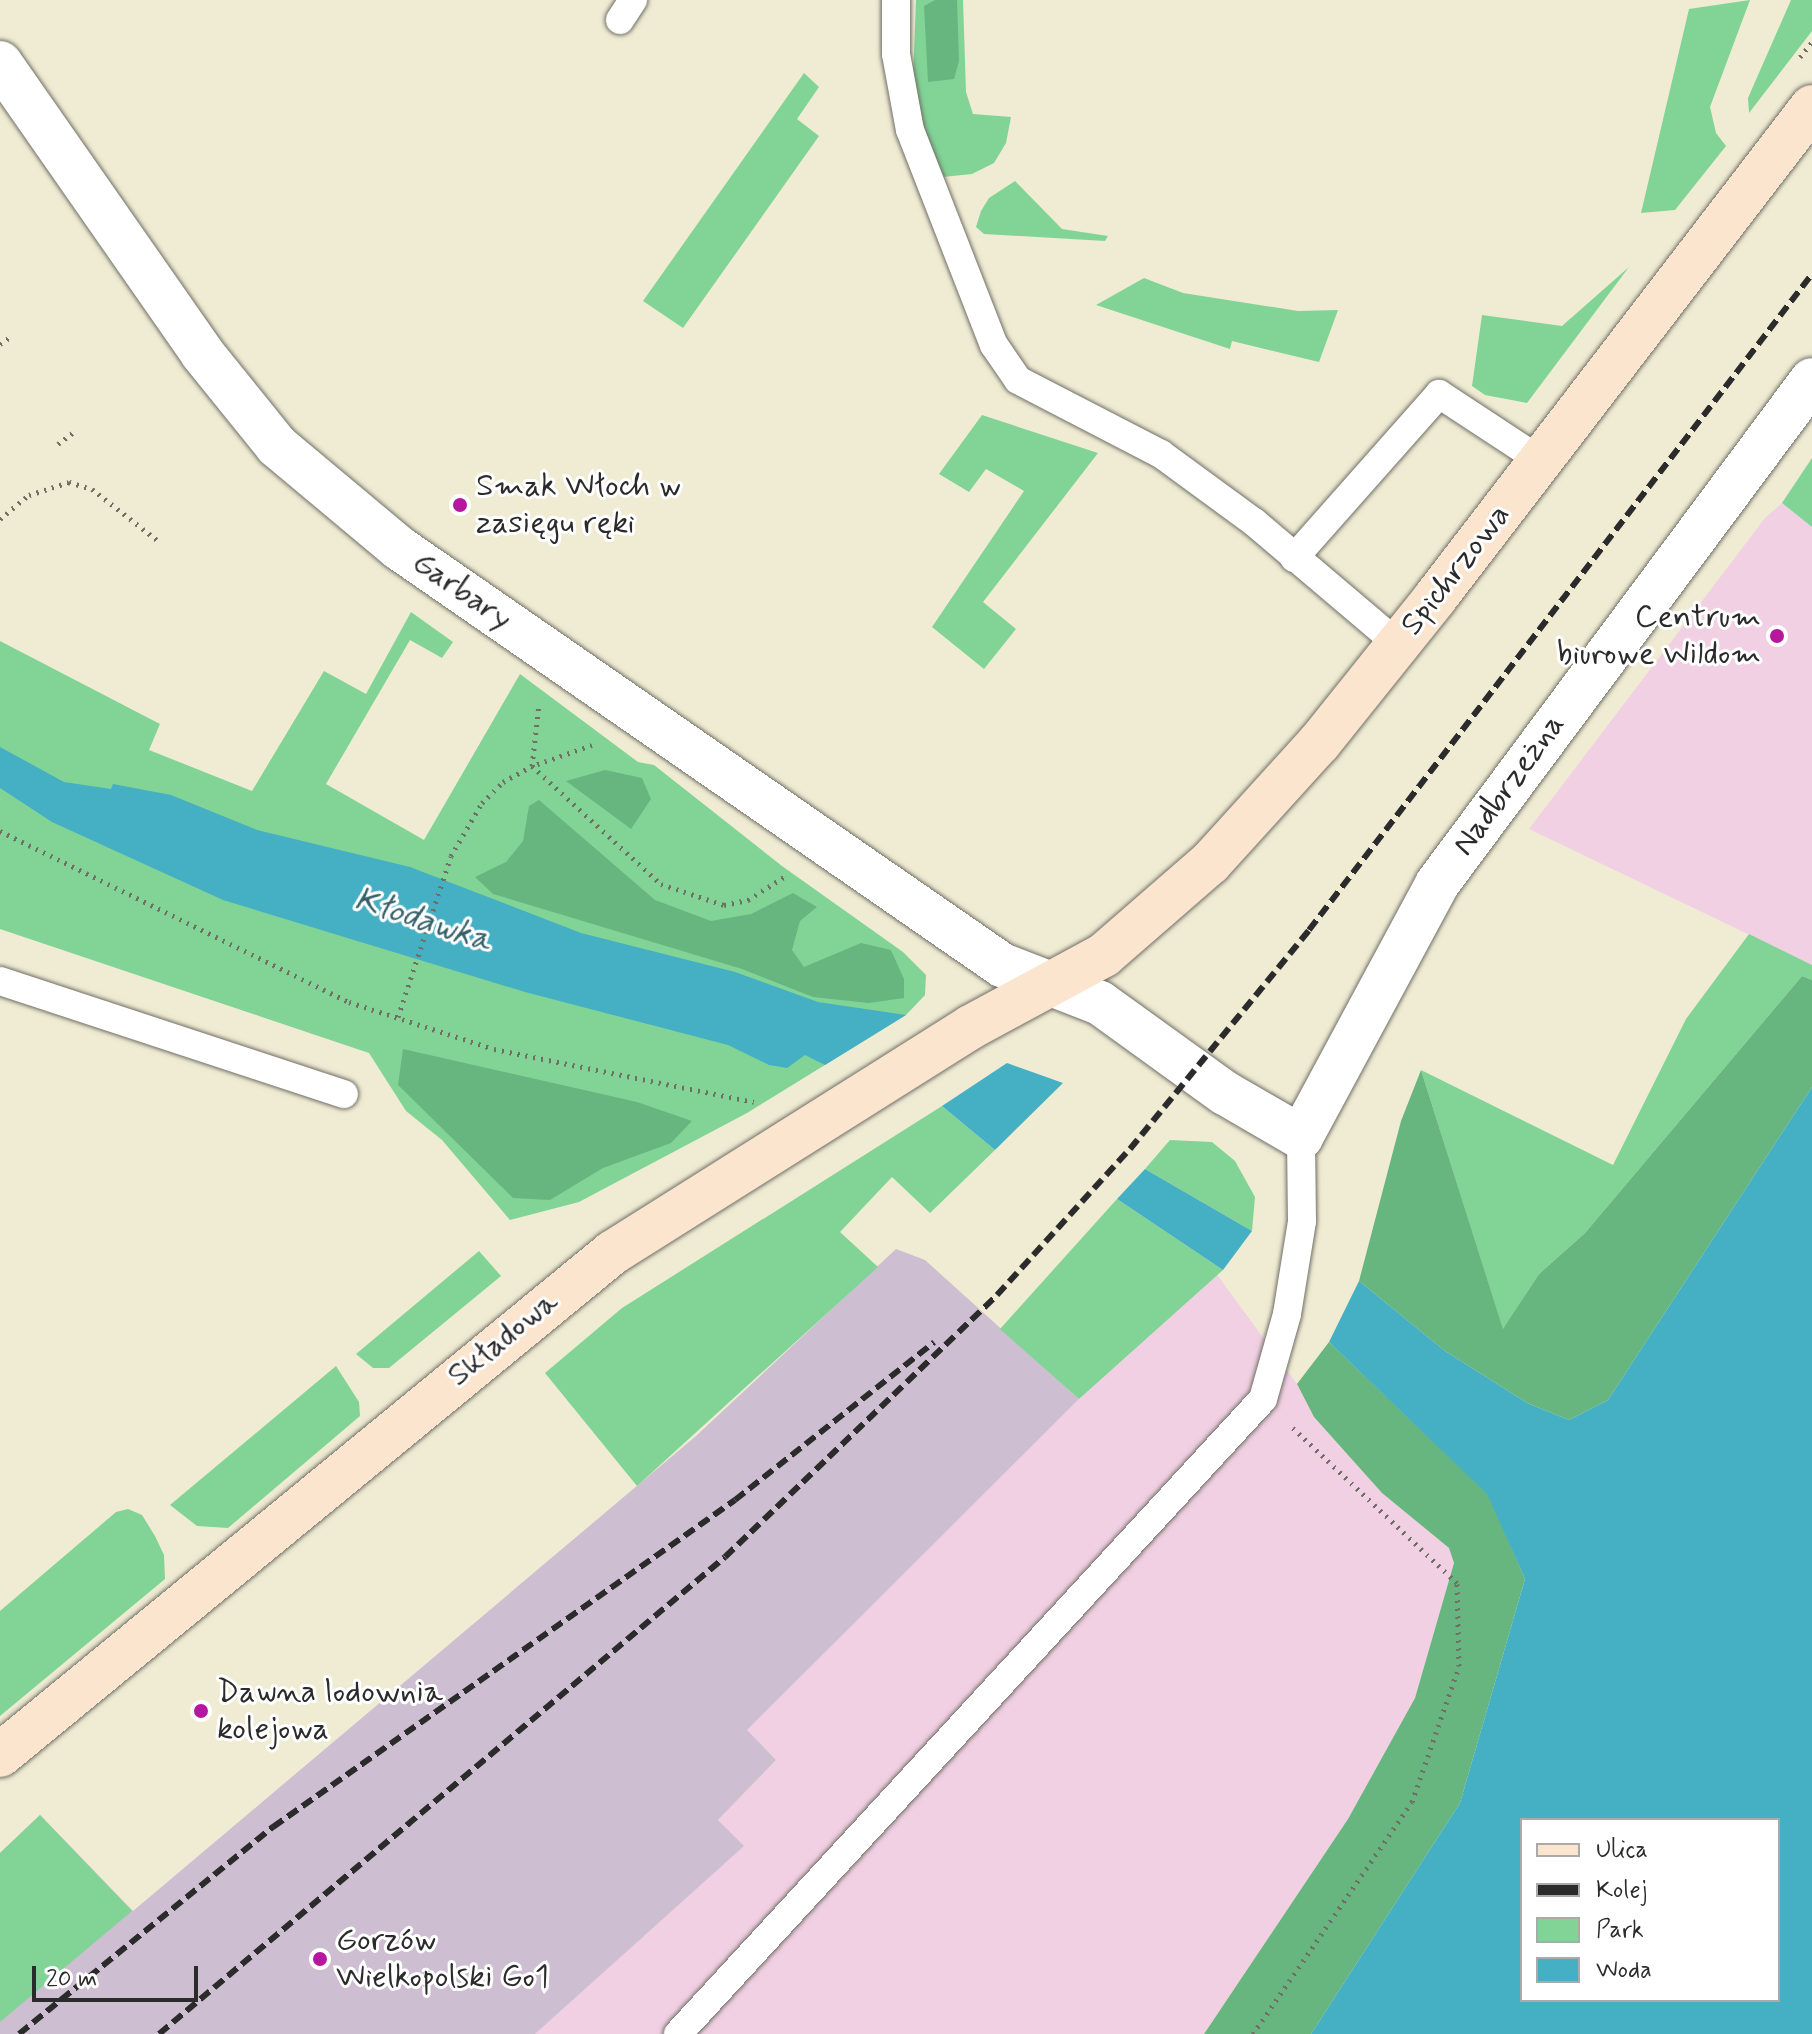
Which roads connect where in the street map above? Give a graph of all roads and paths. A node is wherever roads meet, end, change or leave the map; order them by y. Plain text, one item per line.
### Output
1 (896, 0) edge
2 (1812, 42) edge
3 (0, 63) edge
4 (1794, 65) dead end
5 (1812, 107) edge
6 (9, 338) dead end
7 (0, 344) edge
8 (1812, 380) edge
9 (75, 431) dead end
10 (58, 444) dead end
11 (1541, 461) junction
12 (0, 519) edge
13 (157, 540) dead end
14 (1294, 558) junction
15 (1398, 644) junction
16 (563, 662) junction
17 (654, 723) junction
18 (532, 766) junction
19 (0, 831) edge
20 (794, 874) dead end
21 (0, 981) edge
22 (1050, 984) junction
23 (398, 1017) junction
24 (344, 1094) dead end
25 (807, 1132) junction
26 (1301, 1137) junction
27 (1263, 1399) junction
28 (0, 1755) edge
29 (678, 2034) edge
30 (1253, 2034) edge

1 - 14 lane
2 - 4 path
3 - 16 street, Garbary
5 - 11 street, Spichrzowa
6 - 7 path
8 - 26 street, Nadbrzeżna
9 - 10 path
11 - 14 lane
11 - 15 street, Spichrzowa
12 - 13 path
14 - 15 lane
15 - 22 street, Spichrzowa
16 - 17 street, Garbary
16 - 18 path
17 - 18 path
17 - 22 street, Garbary
18 - 20 path
18 - 23 path
19 - 23 path
21 - 24 lane
22 - 25 street, Składowa
22 - 26 street, Garbary
23 - 25 path
25 - 28 street, Składowa
26 - 27 lane
27 - 29 lane
27 - 30 path

